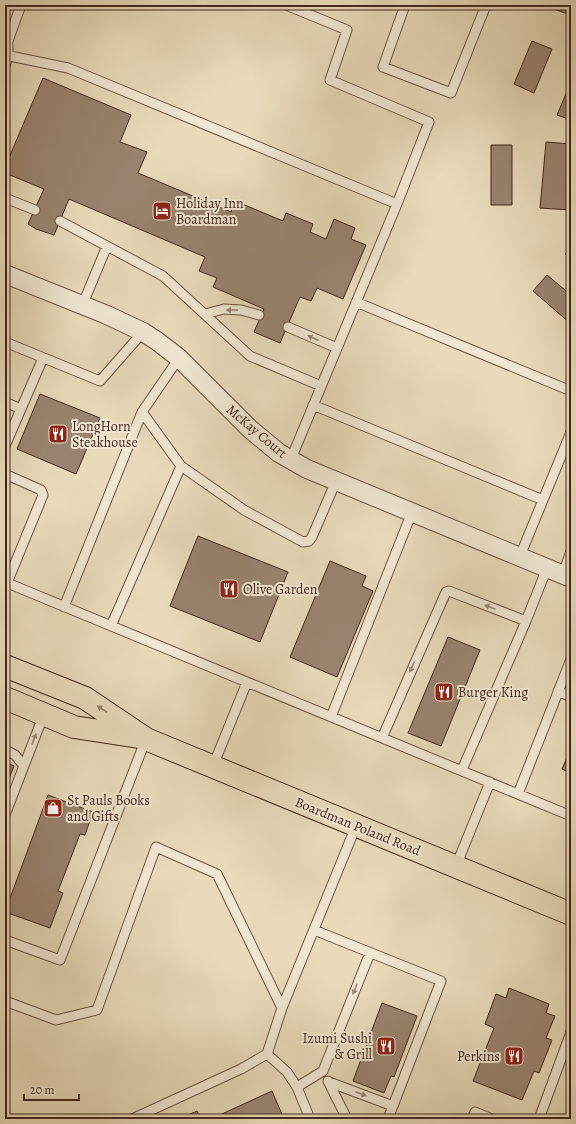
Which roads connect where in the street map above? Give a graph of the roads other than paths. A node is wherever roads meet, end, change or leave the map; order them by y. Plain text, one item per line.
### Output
1 (22, 5) edge
2 (286, 5) edge
3 (405, 5) edge
4 (486, 5) edge
5 (7, 56) edge
6 (5, 66) edge
7 (5, 198) edge
8 (397, 204) junction
9 (35, 210) dead end
10 (60, 221) dead end
11 (107, 246) junction
12 (5, 274) edge
13 (356, 302) junction
14 (82, 306) junction
15 (205, 314) junction
16 (258, 315) dead end
17 (288, 327) dead end
18 (143, 332) junction
19 (5, 342) edge
20 (337, 348) junction
21 (43, 358) junction
22 (179, 358) junction
23 (321, 386) junction
24 (571, 391) edge
25 (5, 402) edge
26 (313, 405) junction
27 (21, 409) junction
28 (142, 412) junction
29 (571, 432) edge
30 (5, 446) edge
31 (291, 459) junction
32 (181, 466) junction
33 (5, 474) edge
34 (336, 481) junction
35 (543, 500) junction
36 (412, 512) junction
37 (571, 551) edge
38 (520, 556) junction
39 (560, 573) edge
40 (6, 583) edge
41 (64, 606) junction
42 (526, 621) junction
43 (111, 626) junction
44 (571, 659) edge
45 (5, 666) edge
46 (247, 682) junction
47 (558, 691) junction
48 (571, 697) edge
49 (5, 698) edge
50 (44, 714) junction
51 (331, 717) junction
52 (146, 738) junction
53 (382, 738) junction
54 (5, 750) edge
55 (24, 766) junction
56 (212, 766) junction
57 (462, 770) junction
58 (490, 782) junction
59 (518, 794) junction
60 (5, 815) edge
61 (571, 816) edge
62 (356, 826) junction
63 (455, 867) junction
64 (571, 914) edge
65 (314, 930) junction
66 (5, 940) edge
67 (370, 953) junction
68 (5, 1001) edge
69 (282, 1008) junction
70 (571, 1032) edge
71 (267, 1054) junction
72 (323, 1071) junction
73 (329, 1082) junction
74 (297, 1087) junction
75 (393, 1106) junction
76 (132, 1119) edge
77 (310, 1119) edge
78 (347, 1119) edge
79 (388, 1119) edge
80 (472, 1119) edge
81 (492, 1119) edge
82 (539, 1119) edge

1 - 5 lane
2 - 8 lane
3 - 4 lane
5 - 6 lane
5 - 8 lane
7 - 9 lane
8 - 13 lane
10 - 11 lane
11 - 14 lane
11 - 15 lane
12 - 14 street, McKay Court
13 - 20 lane
13 - 24 lane
14 - 18 street, McKay Court
16 -> 15 lane
15 - 23 lane
20 -> 17 lane
18 - 21 lane
18 - 22 street, McKay Court
19 - 21 lane
20 - 23 lane
21 - 27 lane
22 - 28 lane
22 - 31 street, McKay Court
23 - 26 lane
25 - 27 lane
26 - 31 lane
26 - 35 lane
27 - 30 lane
28 - 32 lane
28 - 41 lane
29 - 35 lane
31 - 34 street, McKay Court
32 - 34 lane
32 - 43 lane
33 - 40 lane
34 - 36 street, McKay Court
35 - 38 lane
36 - 38 street, McKay Court
36 - 51 lane
37 - 39 lane
38 - 39 street, McKay Court
39 - 42 lane
40 - 41 lane
41 - 43 lane
42 -> 53 lane
42 - 57 lane
43 - 46 lane
44 - 47 lane
52 -> 45 main road, Boardman Poland Road
46 - 51 lane
46 - 56 lane
47 - 48 lane
47 - 59 lane
49 - 50 main road, Boardman Poland Road
50 - 52 main road, Boardman Poland Road
55 -> 50 lane
51 - 53 lane
52 - 56 main road, Boardman Poland Road
52 - 66 lane
53 - 57 lane
54 - 55 lane
55 - 60 lane
56 - 62 main road, Boardman Poland Road
57 - 58 lane
58 - 59 lane
58 - 63 lane
59 - 61 lane
62 - 63 main road, Boardman Poland Road
62 - 65 lane
63 - 64 main road, Boardman Poland Road
65 - 67 lane
65 - 69 lane
67 -> 72 lane
67 - 75 lane
68 - 69 lane
69 - 71 lane
70 - 82 lane
71 - 74 lane
71 - 76 lane
72 - 73 lane
72 - 74 lane
73 -> 75 lane
73 - 78 lane
74 - 77 lane
75 - 79 lane
80 - 81 lane

